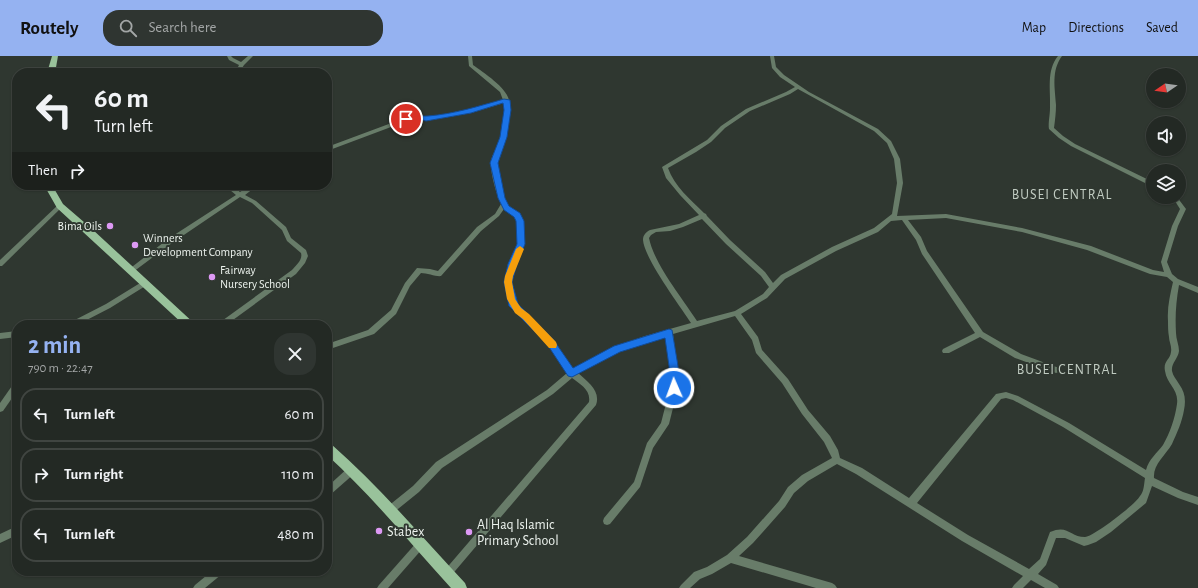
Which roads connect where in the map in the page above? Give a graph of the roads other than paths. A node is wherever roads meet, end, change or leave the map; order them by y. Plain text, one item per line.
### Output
1 (55, 56) edge
2 (229, 56) edge
3 (251, 56) edge
4 (470, 56) edge
5 (772, 56) edge
6 (1060, 56) edge
7 (242, 64) junction
8 (52, 68) edge
9 (240, 68) edge
10 (798, 87) junction
11 (507, 100) junction
12 (332, 147) edge
13 (1146, 180) edge
14 (51, 190) edge
15 (233, 190) edge
16 (248, 190) edge
17 (240, 195) junction
18 (504, 204) junction
19 (1180, 204) edge
20 (60, 206) junction
21 (704, 215) junction
22 (890, 219) junction
23 (904, 219) junction
24 (0, 264) edge
25 (131, 270) junction
26 (1169, 275) junction
27 (1176, 281) junction
28 (145, 284) junction
29 (773, 287) junction
30 (1198, 290) edge
31 (737, 313) junction
32 (81, 320) edge
33 (185, 320) edge
34 (228, 320) edge
35 (696, 325) junction
36 (669, 333) junction
37 (980, 334) junction
38 (12, 335) edge
39 (0, 336) edge
40 (332, 345) edge
41 (946, 351) dead end
42 (1056, 370) dead end
43 (572, 373) junction
44 (12, 391) edge
45 (0, 409) edge
46 (332, 452) edge
47 (837, 460) junction
48 (352, 470) junction
49 (1150, 479) junction
50 (332, 488) edge
51 (1198, 500) edge
52 (910, 504) junction
53 (390, 510) junction
54 (607, 521) dead end
55 (12, 533) edge
56 (0, 539) edge
57 (420, 546) junction
58 (730, 558) junction
59 (447, 574) junction
60 (1030, 574) junction
61 (213, 576) edge
62 (198, 588) edge
63 (382, 588) edge
64 (460, 588) edge
65 (684, 588) edge
66 (832, 588) edge
67 (1017, 588) edge
68 (1054, 588) edge

1 - 8 main road
2 - 7 street
3 - 7 street
4 - 11 street
5 - 10 street
6 - 13 street
7 - 9 street
10 - 21 street
10 - 22 street
11 - 12 street
11 - 18 street
14 - 20 main road
15 - 17 street
16 - 17 street
17 - 25 street
17 - 34 street
18 - 40 street
18 - 43 street
19 - 26 street
20 - 24 street
20 - 25 main road
21 - 29 street
21 - 35 street
22 - 23 street
22 - 29 street
23 - 26 street
23 - 37 street
25 - 28 main road
26 - 27 street
27 - 30 street
27 - 49 street
28 - 32 street
28 - 33 main road
29 - 31 street
31 - 35 street
31 - 47 street
35 - 36 street
36 - 43 street
36 - 54 street
37 - 41 street
37 - 42 street
38 - 39 street
43 - 53 street
43 - 59 street
44 - 45 street
46 - 48 main road
47 - 52 street
47 - 58 street
48 - 50 street
48 - 53 main road
49 - 51 street
49 - 52 street
49 - 60 street
52 - 60 street
53 - 57 main road
55 - 56 street
57 - 59 main road
57 - 63 street
58 - 65 street
58 - 66 street
59 - 64 main road
60 - 67 street
60 - 68 street
61 - 62 street

